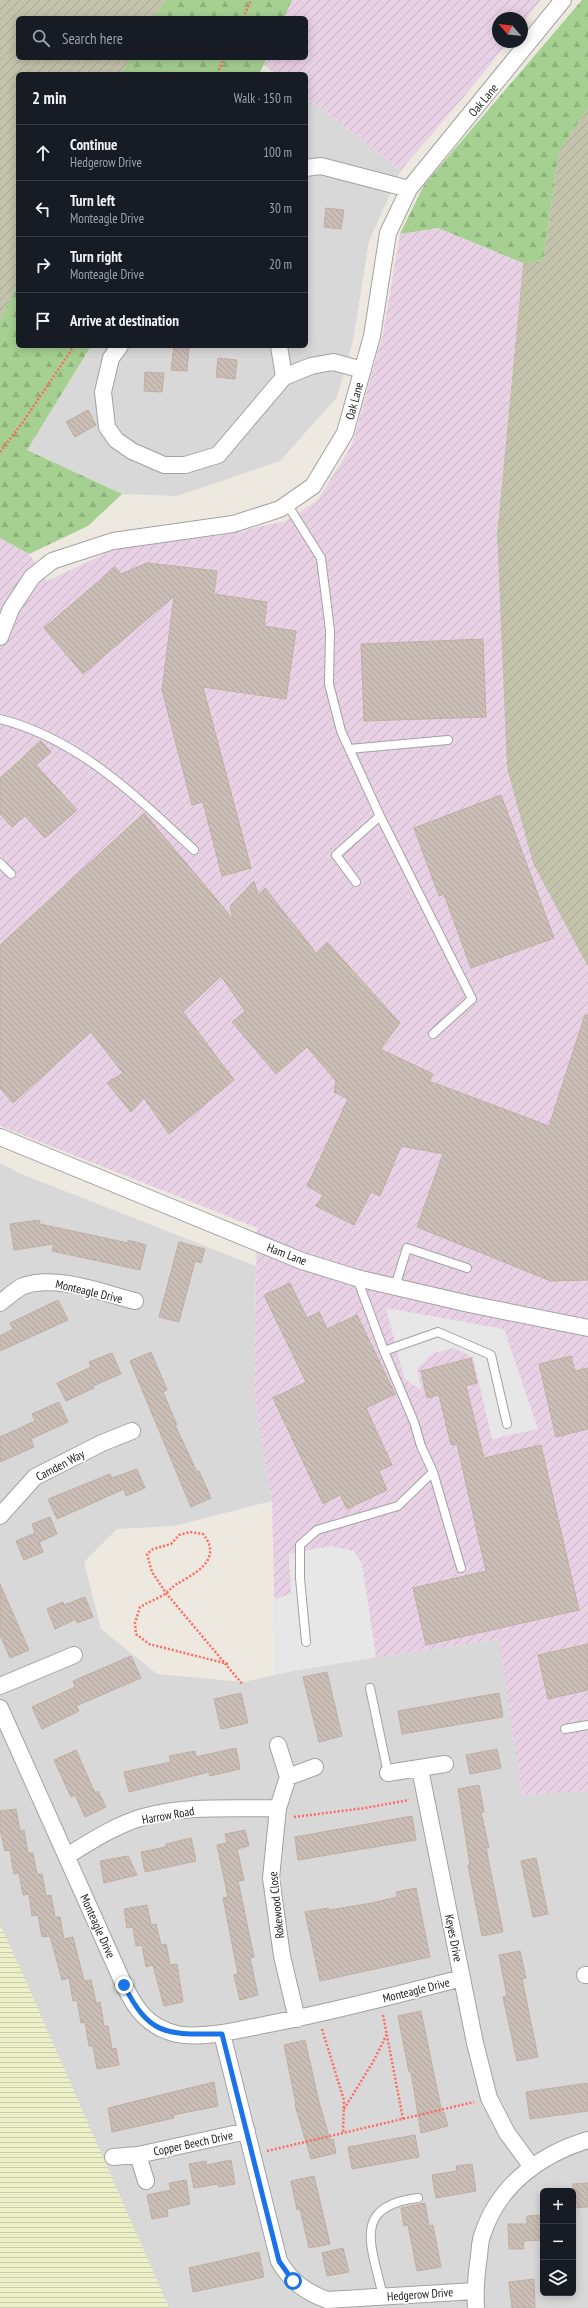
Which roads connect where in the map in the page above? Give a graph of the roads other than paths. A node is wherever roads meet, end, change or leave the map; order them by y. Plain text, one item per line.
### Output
1 (563, 0) edge
2 (308, 168) edge
3 (409, 189) junction
4 (118, 348) edge
5 (279, 348) edge
6 (363, 370) junction
7 (284, 377) junction
8 (287, 504) junction
9 (0, 637) edge
10 (0, 719) edge
11 (448, 740) dead end
12 (349, 749) junction
13 (380, 816) junction
14 (194, 850) dead end
15 (0, 863) edge
16 (11, 874) dead end
17 (356, 882) dead end
18 (433, 1034) dead end
19 (0, 1137) edge
20 (467, 1268) dead end
21 (357, 1278) junction
22 (395, 1287) junction
23 (135, 1301) dead end
24 (0, 1302) edge
25 (588, 1328) edge
26 (384, 1351) junction
27 (507, 1424) dead end
28 (132, 1431) dead end
29 (433, 1472) junction
30 (0, 1516) edge
31 (461, 1568) dead end
32 (306, 1642) dead end
33 (74, 1655) dead end
34 (0, 1686) edge
35 (370, 1688) dead end
36 (0, 1708) edge
37 (588, 1725) edge
38 (566, 1729) dead end
39 (278, 1745) dead end
40 (445, 1764) dead end
41 (315, 1767) dead end
42 (420, 1769) junction
43 (388, 1773) joint
44 (288, 1776) junction
45 (277, 1814) junction
46 (67, 1856) junction
47 (462, 1978) junction
48 (297, 2019) junction
49 (222, 2034) junction
50 (247, 2131) junction
51 (588, 2140) edge
52 (138, 2155) junction
53 (113, 2158) dead end
54 (532, 2167) junction
55 (146, 2181) dead end
56 (418, 2198) dead end
57 (475, 2291) junction
58 (383, 2297) junction
59 (476, 2308) edge

1 - 3 street, Oak Lane
2 - 3 street
3 - 6 street, Oak Lane
4 - 7 street
5 - 7 street
6 - 7 street
6 - 8 street, Oak Lane
8 - 9 street, Oak Lane
8 - 12 lane
10 - 14 lane
11 - 12 lane
12 - 13 lane
13 - 17 lane
13 - 18 lane
15 - 16 lane
19 - 21 street, Ham Lane
20 - 22 lane
21 - 22 street, Ham Lane
21 - 26 lane
22 - 25 street, Ham Lane
23 - 24 street, Monteagle Drive
26 - 27 lane
26 - 29 lane
28 - 30 street, Camden Way
29 - 31 lane
29 - 32 lane
33 - 34 street
35 - 43 lane
36 - 46 street, Monteagle Drive
37 - 38 lane
39 - 44 street
40 - 42 street
41 - 44 street
42 - 43 street
42 - 47 street, Keyes Drive
44 - 45 street, Rokewood Close
45 - 46 street, Harrow Road
45 - 48 street, Rokewood Close
46 - 49 street, Monteagle Drive
47 - 48 street, Monteagle Drive
47 - 54 street, Keyes Drive
48 - 49 street, Monteagle Drive
49 - 50 street, Hedgerow Drive
50 - 52 street, Copper Beech Drive
50 - 58 street, Hedgerow Drive
51 - 54 street
52 - 53 street, Copper Beech Drive
52 - 55 street, Copper Beech Drive
54 - 57 street
56 - 58 lane
57 - 58 street, Hedgerow Drive
57 - 59 street

